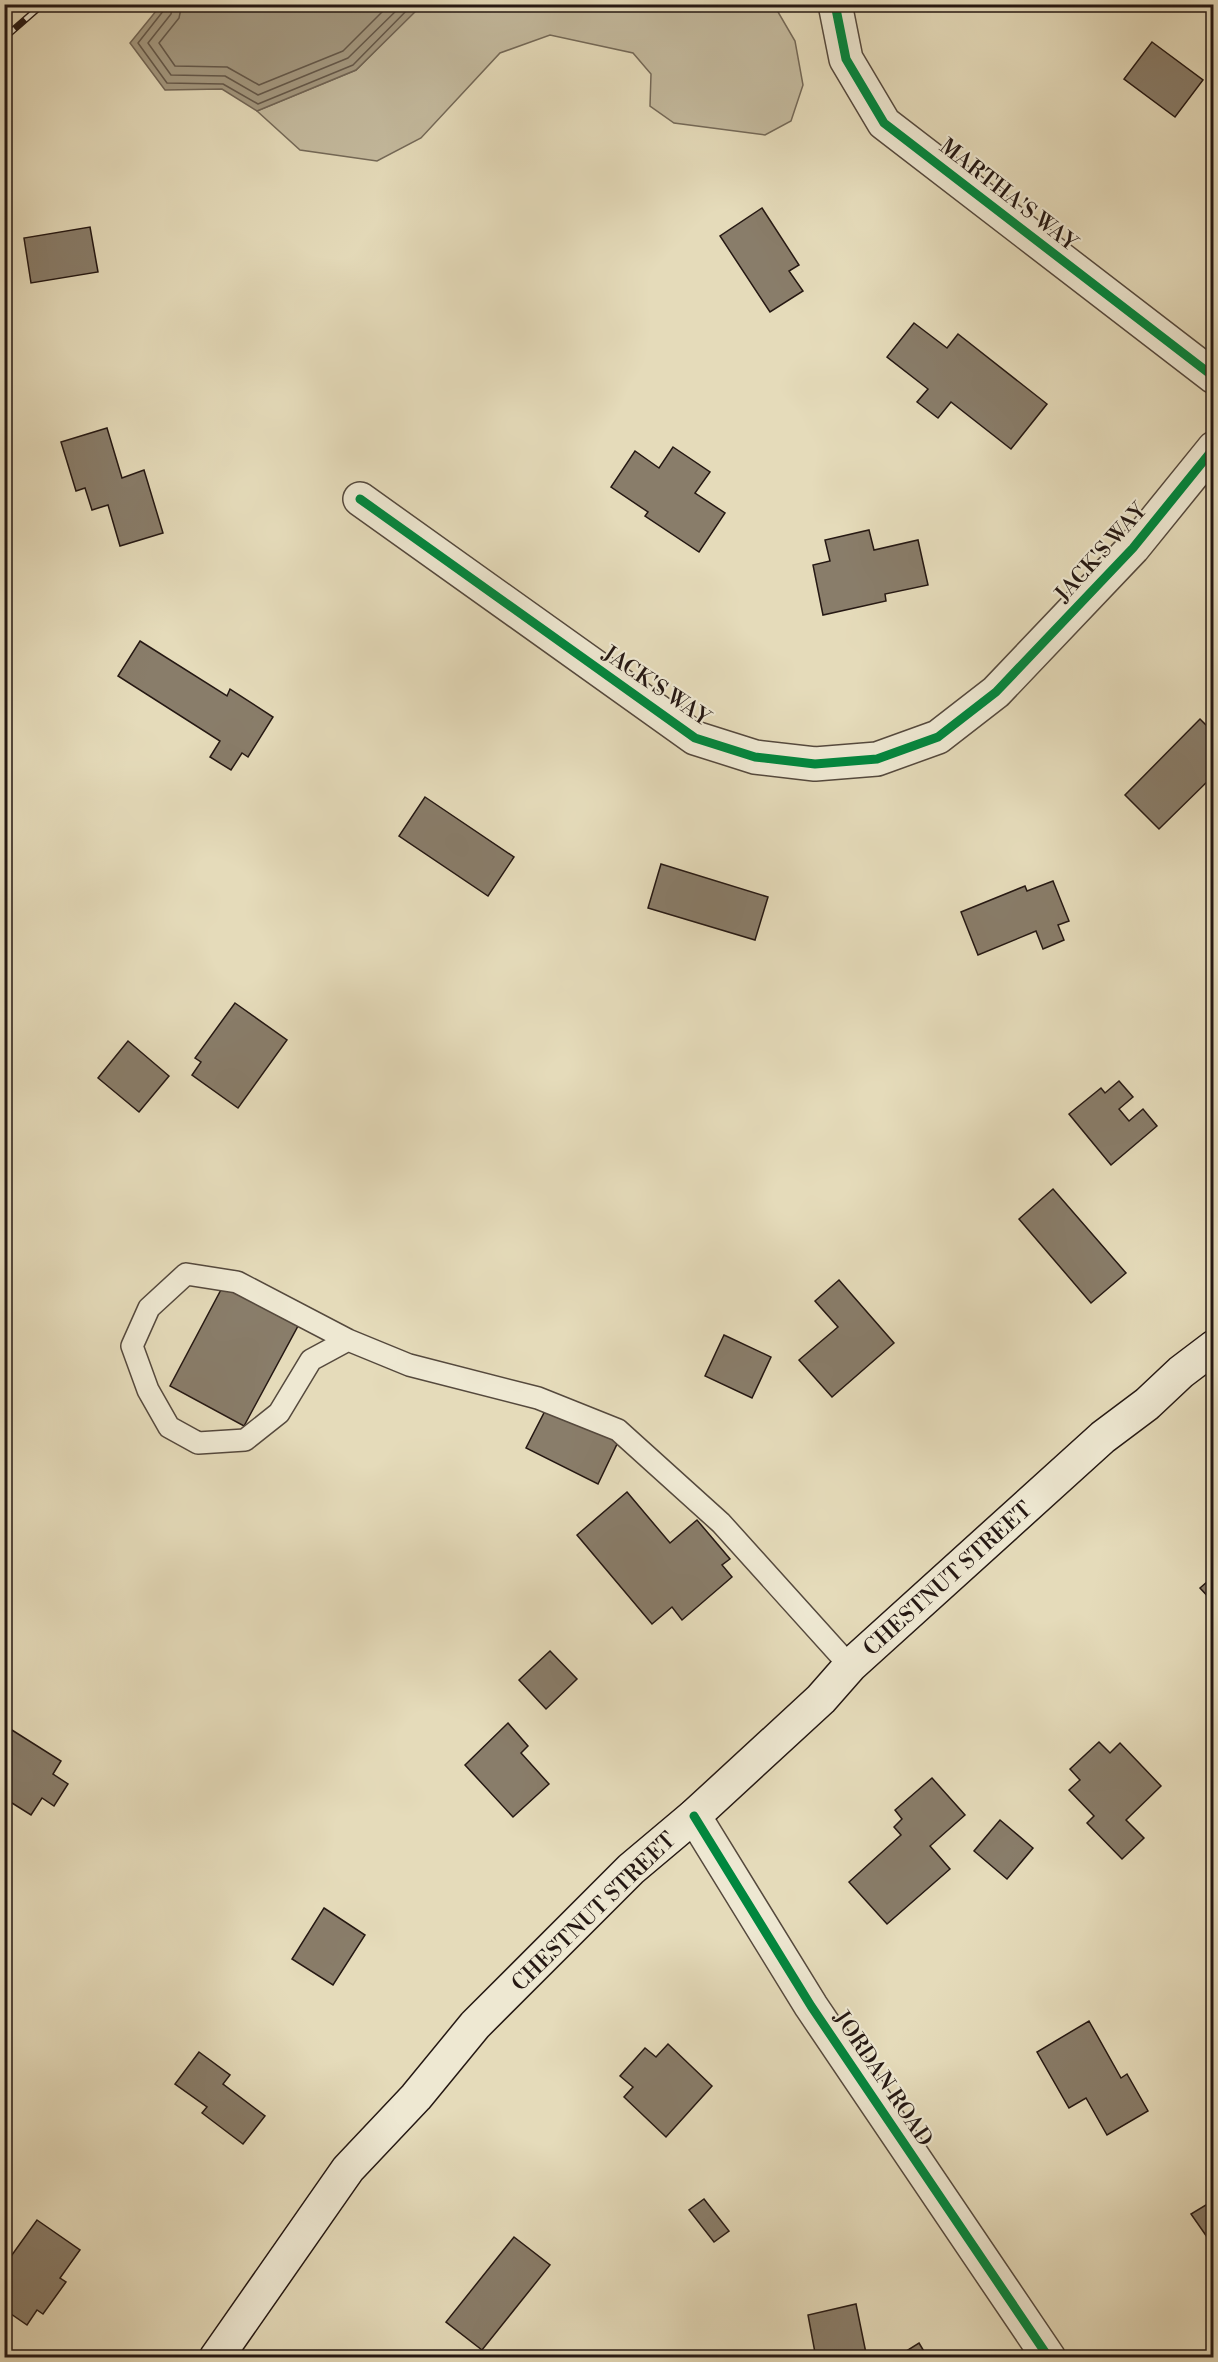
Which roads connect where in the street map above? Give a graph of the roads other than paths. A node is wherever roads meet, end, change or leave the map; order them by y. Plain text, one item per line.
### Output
1 (835, 4) edge
2 (1214, 377) edge
3 (1214, 448) edge
4 (360, 499) dead end
5 (348, 1340) junction
6 (1214, 1347) edge
7 (850, 1666) junction
8 (694, 1816) junction
9 (216, 2358) edge
10 (1049, 2358) edge

1 - 2 street, MARTHA'S WAY
3 - 4 street, JACK'S WAY
5 - 5 lane
5 - 7 lane
6 - 7 street, CHESTNUT STREET
7 - 8 street, CHESTNUT STREET
8 - 9 street, CHESTNUT STREET
8 - 10 street, JORDAN ROAD

